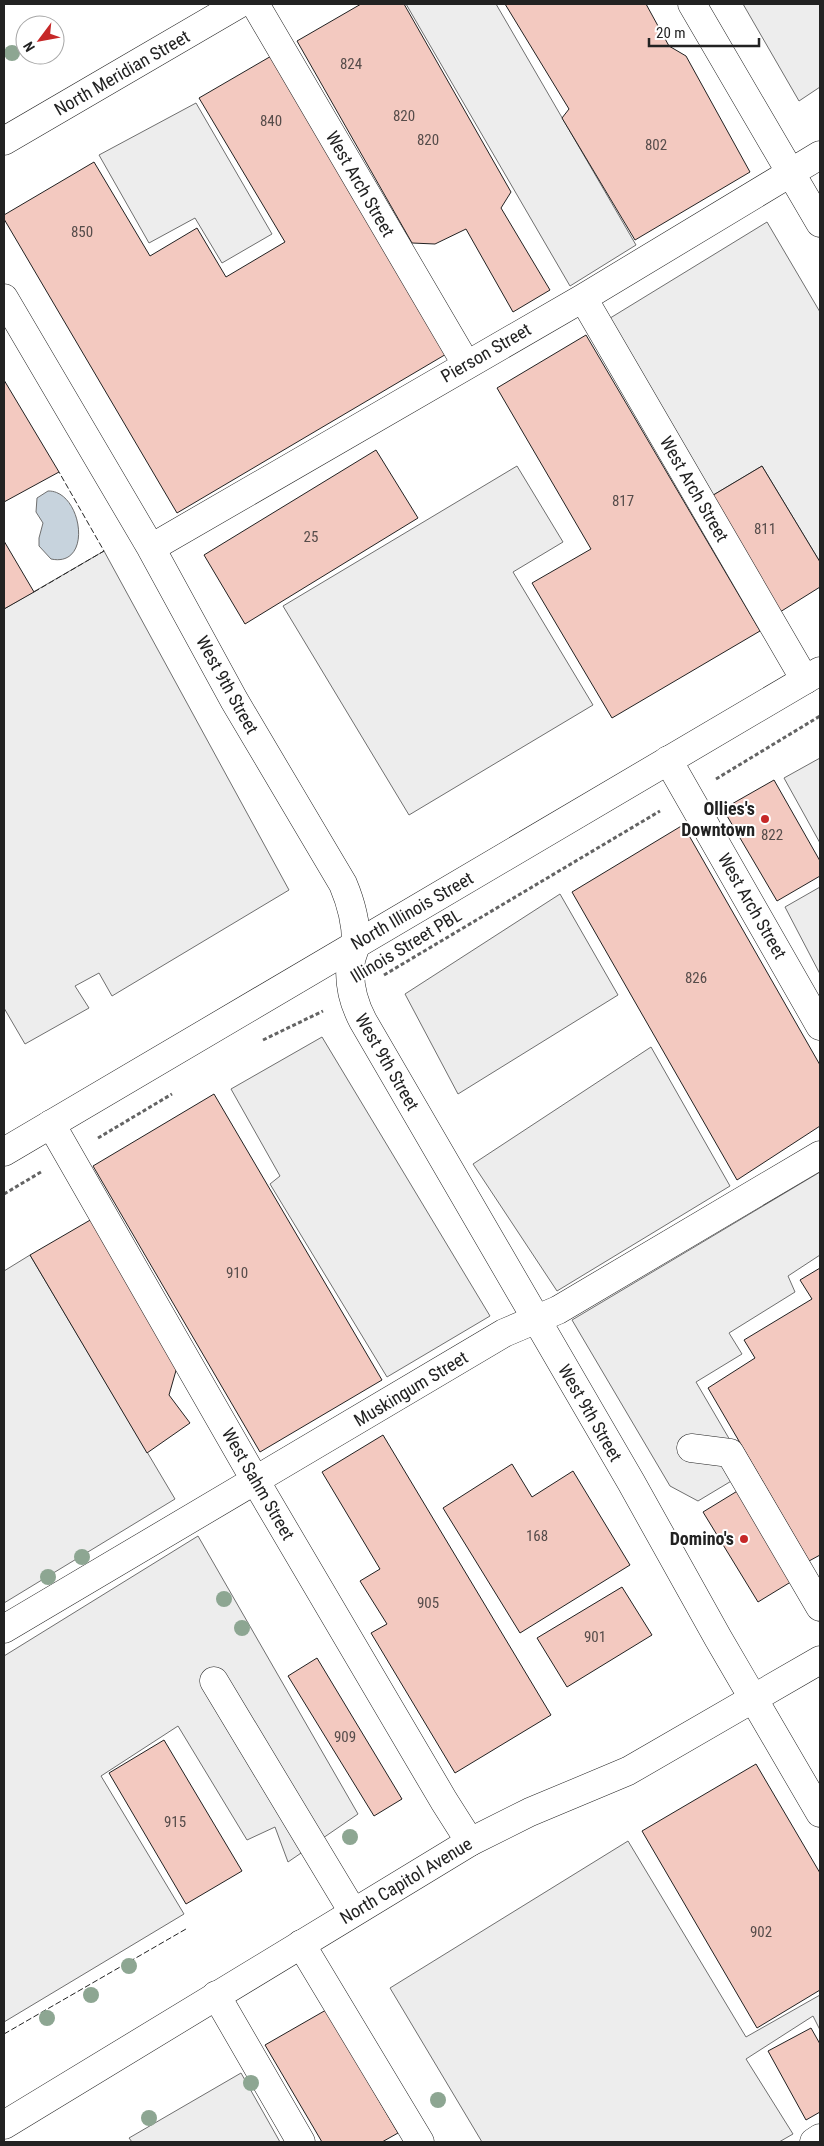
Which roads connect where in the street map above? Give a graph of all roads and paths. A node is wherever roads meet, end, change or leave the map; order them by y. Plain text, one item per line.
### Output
1 (239, 4) edge
2 (255, 4) edge
3 (692, 4) edge
4 (4, 141) edge
5 (820, 155) edge
6 (790, 173) junction
7 (820, 223) edge
8 (4, 298) edge
9 (584, 298) junction
10 (466, 364) junction
11 (151, 548) junction
12 (813, 675) edge
13 (820, 716) edge
14 (668, 760) junction
15 (688, 794) junction
16 (356, 944) junction
17 (352, 994) junction
18 (820, 1026) edge
19 (255, 1046) dead end
20 (179, 1090) dead end
21 (52, 1124) junction
22 (4, 1152) edge
23 (70, 1155) junction
24 (820, 1155) edge
25 (4, 1194) edge
26 (536, 1320) junction
27 (691, 1448) dead end
28 (256, 1480) junction
29 (820, 1607) edge
30 (4, 1629) edge
31 (820, 1660) edge
32 (214, 1681) dead end
33 (754, 1699) junction
34 (820, 1813) edge
35 (470, 1842) junction
36 (353, 1912) junction
37 (301, 1944) junction
38 (216, 1995) junction
39 (4, 2125) edge
40 (820, 2138) edge
41 (301, 2142) edge
42 (420, 2142) edge
43 (814, 2142) edge

1 - 4 street, North Meridian Street
2 - 10 street, West Arch Street
3 - 6 street
5 - 6 street, Pierson Street
6 - 7 street
6 - 9 street, Pierson Street
8 - 11 street, West 9th Street
9 - 10 street, Pierson Street
9 - 12 street, West Arch Street
10 - 11 street, Pierson Street
11 - 16 street, West 9th Street
12 - 14 street, North Illinois Street
13 - 15 path, Illinois Street PBL
14 - 15 street, West Arch Street
14 - 16 street, North Illinois Street
15 - 17 path, Illinois Street PBL
15 - 18 street, West Arch Street
16 - 17 street, West 9th Street
16 - 21 street, North Illinois Street
17 - 19 path, Illinois Street PBL
17 - 26 street, West 9th Street
20 - 23 path
21 - 22 street, North Illinois Street
21 - 23 street, West Sahm Street
23 - 25 path
23 - 28 street, West Sahm Street
24 - 26 street, Muskingum Street
26 - 28 street, Muskingum Street
26 - 33 street, West 9th Street
27 - 29 street
28 - 30 street, Muskingum Street
28 - 35 street, West Sahm Street
31 - 33 street, North Capitol Avenue
32 - 36 street
33 - 34 street, West 9th Street
33 - 35 street, North Capitol Avenue
35 - 36 street, North Capitol Avenue
36 - 37 street, North Capitol Avenue
37 - 38 street, North Capitol Avenue
37 - 42 street
38 - 39 street, North Capitol Avenue
38 - 41 street
40 - 43 street

